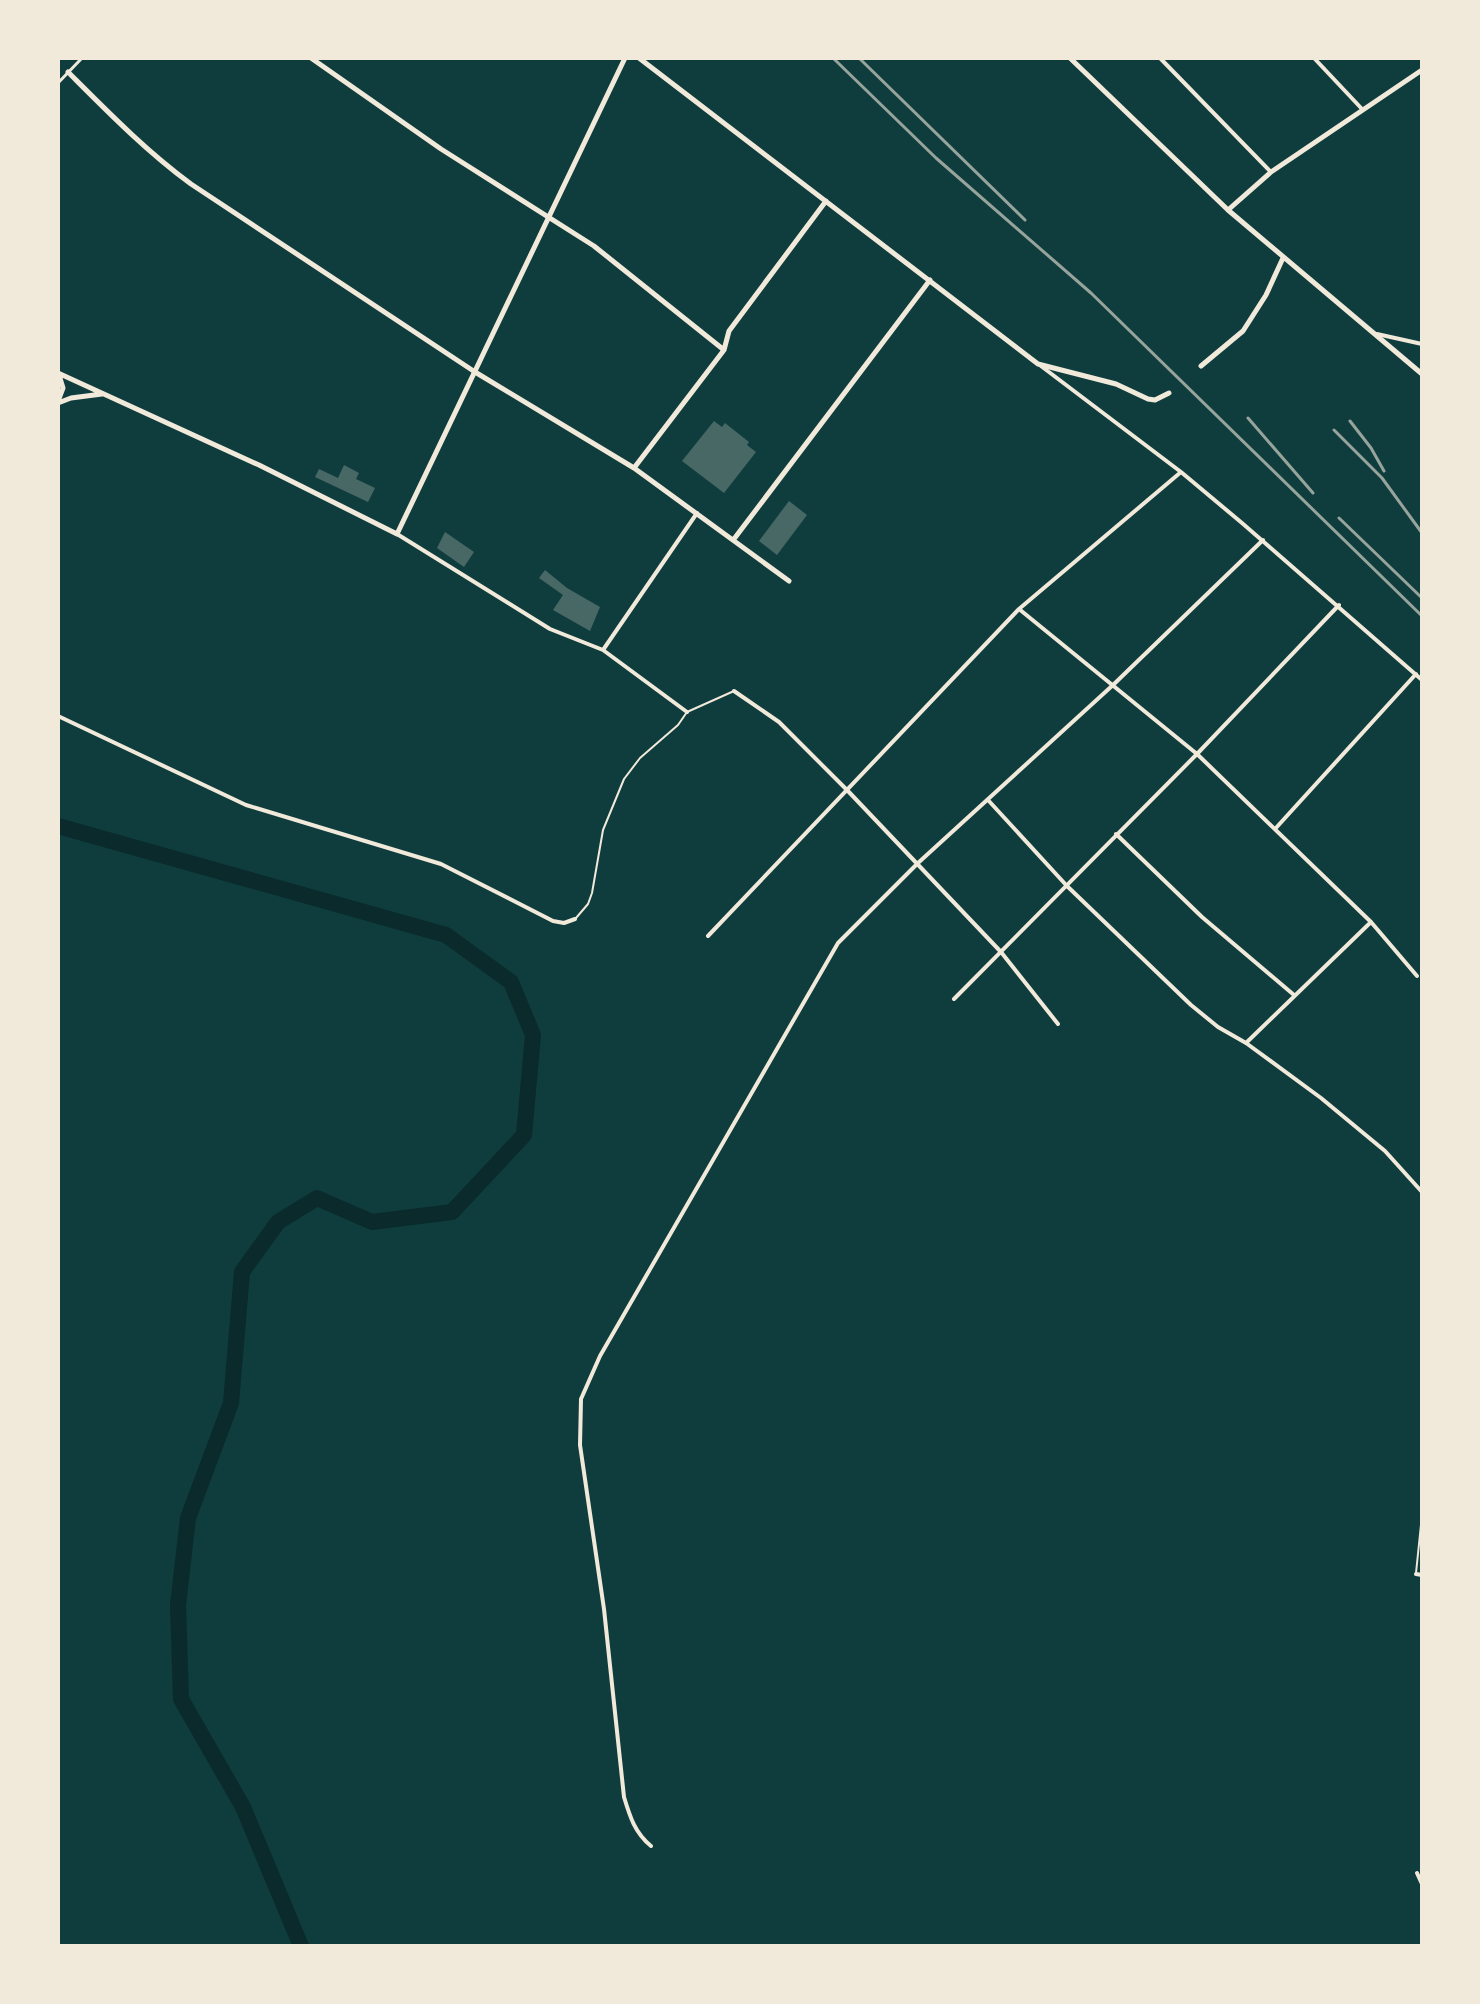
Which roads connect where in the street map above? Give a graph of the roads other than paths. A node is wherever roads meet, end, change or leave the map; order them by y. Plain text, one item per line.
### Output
1 (82, 58) edge
2 (311, 58) edge
3 (625, 58) edge
4 (639, 58) edge
5 (1070, 58) edge
6 (1160, 58) edge
7 (1314, 58) edge
8 (1422, 70) edge
9 (68, 72) junction
10 (58, 83) edge
11 (1362, 109) junction
12 (1271, 172) junction
13 (826, 201) junction
14 (1228, 210) junction
15 (550, 217) junction
16 (1283, 258) junction
17 (930, 280) junction
18 (1373, 333) junction
19 (1422, 344) edge
20 (724, 350) junction
21 (1038, 364) junction
22 (1201, 366) dead end
23 (475, 372) junction
24 (58, 374) edge
25 (1422, 374) edge
26 (1169, 393) dead end
27 (103, 394) junction
28 (58, 402) edge
29 (634, 468) junction
30 (1181, 472) junction
31 (697, 513) junction
32 (397, 534) junction
33 (734, 539) junction
34 (1263, 540) junction
35 (789, 581) dead end
36 (1339, 605) junction
37 (1019, 609) junction
38 (603, 650) junction
39 (1416, 674) junction
40 (1422, 680) edge
41 (1113, 685) junction
42 (734, 691) joint
43 (687, 712) junction
44 (58, 716) edge
45 (1197, 754) junction
46 (847, 790) junction
47 (988, 800) junction
48 (1275, 829) junction
49 (1116, 834) junction
50 (918, 863) junction
51 (1067, 886) junction
52 (575, 919) joint
53 (1371, 922) junction
54 (708, 936) dead end
55 (1001, 952) junction
56 (1417, 976) dead end
57 (1294, 995) junction
58 (954, 999) dead end
59 (1058, 1024) dead end
60 (1246, 1043) junction
61 (1422, 1192) edge
62 (1422, 1515) edge
63 (1419, 1574) edge
64 (651, 1846) dead end
65 (1417, 1873) dead end
66 (1422, 1884) edge

1 - 9 street
2 - 15 street
3 - 15 street
4 - 13 street
5 - 14 street
6 - 12 street
7 - 11 street
8 - 11 street
9 - 10 street
9 - 23 street
11 - 12 street
12 - 14 street
13 - 17 street
13 - 20 street
14 - 16 street
15 - 20 street
15 - 23 street
16 - 18 street
16 - 22 street
17 - 21 street
17 - 33 street
18 - 19 street
18 - 25 street
20 - 29 street
21 - 26 street
21 - 30 street
23 - 29 street
23 - 32 street
24 - 27 street
24 - 28 street
27 - 28 street
27 - 32 street
29 - 31 street
30 - 34 street
30 - 37 street
31 - 33 street
31 - 38 street
32 - 38 street
33 - 35 street
34 - 36 street
34 - 41 street
36 - 39 street
36 - 45 street
37 - 41 street
37 - 46 street
38 - 43 street
39 - 40 street
39 - 48 street
41 - 45 street
41 - 47 street
42 - 43 lane
42 - 46 street
43 - 52 lane
44 - 52 street
45 - 48 street
45 - 49 street
46 - 50 street
46 - 54 street
47 - 50 street
47 - 51 street
48 - 53 street
49 - 51 street
49 - 57 street
50 - 55 street
50 - 64 street
51 - 55 street
51 - 60 street
53 - 56 street
53 - 57 street
55 - 58 street
55 - 59 street
57 - 60 street
60 - 61 street
62 - 63 lane
65 - 66 street

